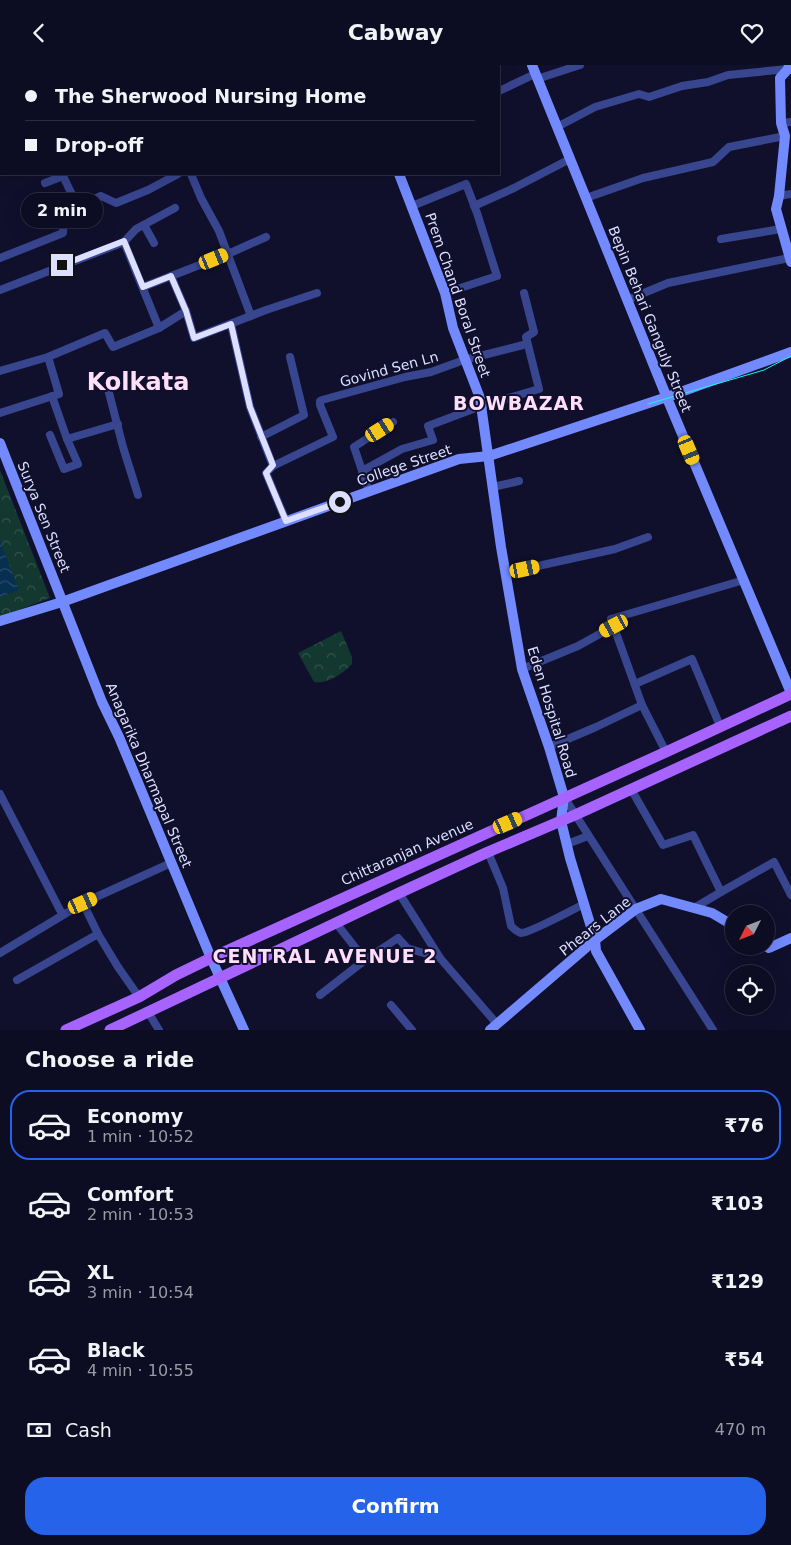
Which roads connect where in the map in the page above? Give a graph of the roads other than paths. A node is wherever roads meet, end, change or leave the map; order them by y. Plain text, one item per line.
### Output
1 (580, 65) edge
2 (726, 65) edge
3 (745, 65) edge
4 (788, 67) edge
5 (535, 73) edge
6 (747, 74) junction
7 (728, 75) junction
8 (500, 90) edge
9 (786, 123) edge
10 (557, 127) junction
11 (785, 136) junction
12 (570, 159) junction
13 (176, 175) edge
14 (191, 175) edge
15 (399, 175) edge
16 (45, 183) dead end
17 (791, 194) edge
18 (779, 196) junction
19 (586, 198) junction
20 (412, 206) junction
21 (474, 206) junction
22 (78, 207) junction
23 (175, 208) dead end
24 (144, 225) junction
25 (781, 229) junction
26 (266, 237) dead end
27 (722, 239) dead end
28 (124, 241) junction
29 (154, 243) dead end
30 (228, 254) junction
31 (0, 258) edge
32 (790, 260) edge
33 (171, 276) junction
34 (143, 287) junction
35 (0, 290) edge
36 (317, 293) dead end
37 (445, 293) junction
38 (524, 293) dead end
39 (628, 300) junction
40 (186, 311) junction
41 (251, 316) junction
42 (231, 324) junction
43 (159, 328) junction
44 (527, 344) junction
45 (791, 351) edge
46 (48, 357) junction
47 (290, 357) dead end
48 (464, 361) junction
49 (0, 371) edge
50 (108, 389) dead end
51 (52, 396) junction
52 (667, 397) junction
53 (481, 406) junction
54 (0, 413) edge
55 (393, 422) dead end
56 (118, 424) junction
57 (50, 435) dead end
58 (261, 437) junction
59 (67, 439) junction
60 (0, 443) edge
61 (489, 456) junction
62 (273, 465) junction
63 (362, 471) junction
64 (519, 481) dead end
65 (493, 487) junction
66 (369, 491) junction
67 (138, 495) dead end
68 (286, 521) junction
69 (648, 537) dead end
70 (506, 573) junction
71 (744, 580) junction
72 (62, 602) junction
73 (0, 621) edge
74 (614, 626) junction
75 (522, 669) junction
76 (635, 684) junction
77 (791, 693) edge
78 (642, 705) junction
79 (791, 715) edge
80 (720, 726) junction
81 (549, 747) junction
82 (666, 752) junction
83 (631, 789) junction
84 (0, 794) edge
85 (564, 797) junction
86 (575, 815) junction
87 (562, 821) junction
88 (588, 836) junction
89 (567, 844) junction
90 (488, 852) junction
91 (171, 863) junction
92 (721, 892) junction
93 (399, 893) junction
94 (791, 895) edge
95 (83, 903) junction
96 (584, 905) junction
97 (694, 908) junction
98 (636, 909) junction
99 (62, 914) junction
100 (725, 921) edge
101 (336, 923) junction
102 (98, 934) junction
103 (791, 938) edge
104 (595, 940) junction
105 (775, 945) edge
106 (0, 953) edge
107 (211, 958) junction
108 (440, 958) junction
109 (365, 960) junction
110 (220, 977) junction
111 (18, 980) dead end
112 (320, 995) dead end
113 (140, 997) junction
114 (391, 1005) dead end
115 (148, 1012) junction
116 (493, 1027) edge
117 (66, 1030) edge
118 (110, 1030) edge
119 (159, 1030) edge
120 (244, 1030) edge
121 (412, 1030) edge
122 (640, 1030) edge
123 (713, 1030) edge

1 - 5 street
2 - 7 street
3 - 6 street
4 - 6 street
4 - 9 main road
5 - 8 street
5 - 10 main road, Bepin Behari Ganguly Street
6 - 7 street
7 - 10 street
9 - 11 main road
10 - 12 main road, Bepin Behari Ganguly Street
11 - 18 main road
11 - 19 street
12 - 19 main road, Bepin Behari Ganguly Street
12 - 21 street
13 - 22 street
14 - 30 street
15 - 20 main road, Prem Chand Boral Street
16 - 22 street
17 - 18 street
18 - 25 main road
19 - 39 main road, Bepin Behari Ganguly Street
20 - 21 street
20 - 37 main road, Prem Chand Boral Street
21 - 37 street
22 - 31 street
23 - 24 street
24 - 28 street
24 - 29 street
25 - 27 street
25 - 32 main road
26 - 30 street
28 - 34 street
28 - 35 street
30 - 33 street
30 - 41 street
32 - 39 street
33 - 34 street
33 - 40 street
34 - 43 street
36 - 41 street
37 - 48 main road, Prem Chand Boral Street
38 - 44 street
39 - 52 main road, Bepin Behari Ganguly Street
40 - 42 street
40 - 43 street
41 - 42 street
42 - 58 street
43 - 46 street
44 - 48 street, Govind Sen Ln
44 - 53 street
45 - 52 main road, College Street
46 - 49 street
46 - 51 street
47 - 58 street
48 - 53 main road, Prem Chand Boral Street
48 - 62 street, Govind Sen Ln
50 - 56 street
51 - 54 street
51 - 59 street
52 - 61 main road, College Street
52 - 71 main road, Bepin Behari Ganguly Street
53 - 61 main road, Prem Chand Boral Street
53 - 63 street
55 - 63 street
56 - 59 street
56 - 67 street
57 - 59 street
58 - 62 street
60 - 72 main road, Surya Sen Street
61 - 65 main road, Eden Hospital Road
61 - 66 main road, College Street
62 - 68 street
63 - 66 street
64 - 65 street
65 - 70 main road, Eden Hospital Road
66 - 68 main road, College Street
68 - 72 main road, College Street
69 - 70 street
70 - 75 main road, Eden Hospital Road
71 - 74 street
71 - 77 main road, Bepin Behari Ganguly Street
72 - 73 main road, College Street
72 - 91 main road, Anagarika Dharmapal Street
74 - 75 street
74 - 76 street
75 - 81 main road, Eden Hospital Road
76 - 78 street
76 - 80 street
77 - 80 main road, Chittaranjan Avenue
78 - 81 street
78 - 82 street
79 - 83 main road
80 - 82 main road, Chittaranjan Avenue
81 - 85 main road, Eden Hospital Road
82 - 85 main road, Chittaranjan Avenue
83 - 86 main road
83 - 92 street
84 - 99 street
85 - 86 street
85 - 87 main road
85 - 107 main road, Chittaranjan Avenue
86 - 87 main road
86 - 88 street
87 - 89 main road
87 - 90 main road
88 - 89 street
88 - 98 street
89 - 96 main road
90 - 93 main road
90 - 96 street
91 - 95 street
91 - 107 main road, Anagarika Dharmapal Street
92 - 94 street
92 - 97 street
93 - 101 main road
93 - 108 street
95 - 99 street
95 - 102 street
96 - 104 main road
97 - 98 main road, Phears Lane
97 - 100 main road, Phears Lane
98 - 104 main road, Phears Lane
98 - 123 street
99 - 106 street
101 - 109 street
101 - 110 main road
102 - 111 street
102 - 113 street
103 - 105 main road
104 - 116 main road, Phears Lane
104 - 122 main road
107 - 110 main road, Anagarika Dharmapal Street
107 - 113 main road, Chittaranjan Avenue
108 - 109 street
108 - 116 street
109 - 112 street
110 - 115 main road
110 - 120 main road, Anagarika Dharmapal Street
113 - 117 main road, Chittaranjan Avenue
114 - 121 street
115 - 118 main road
115 - 119 street

